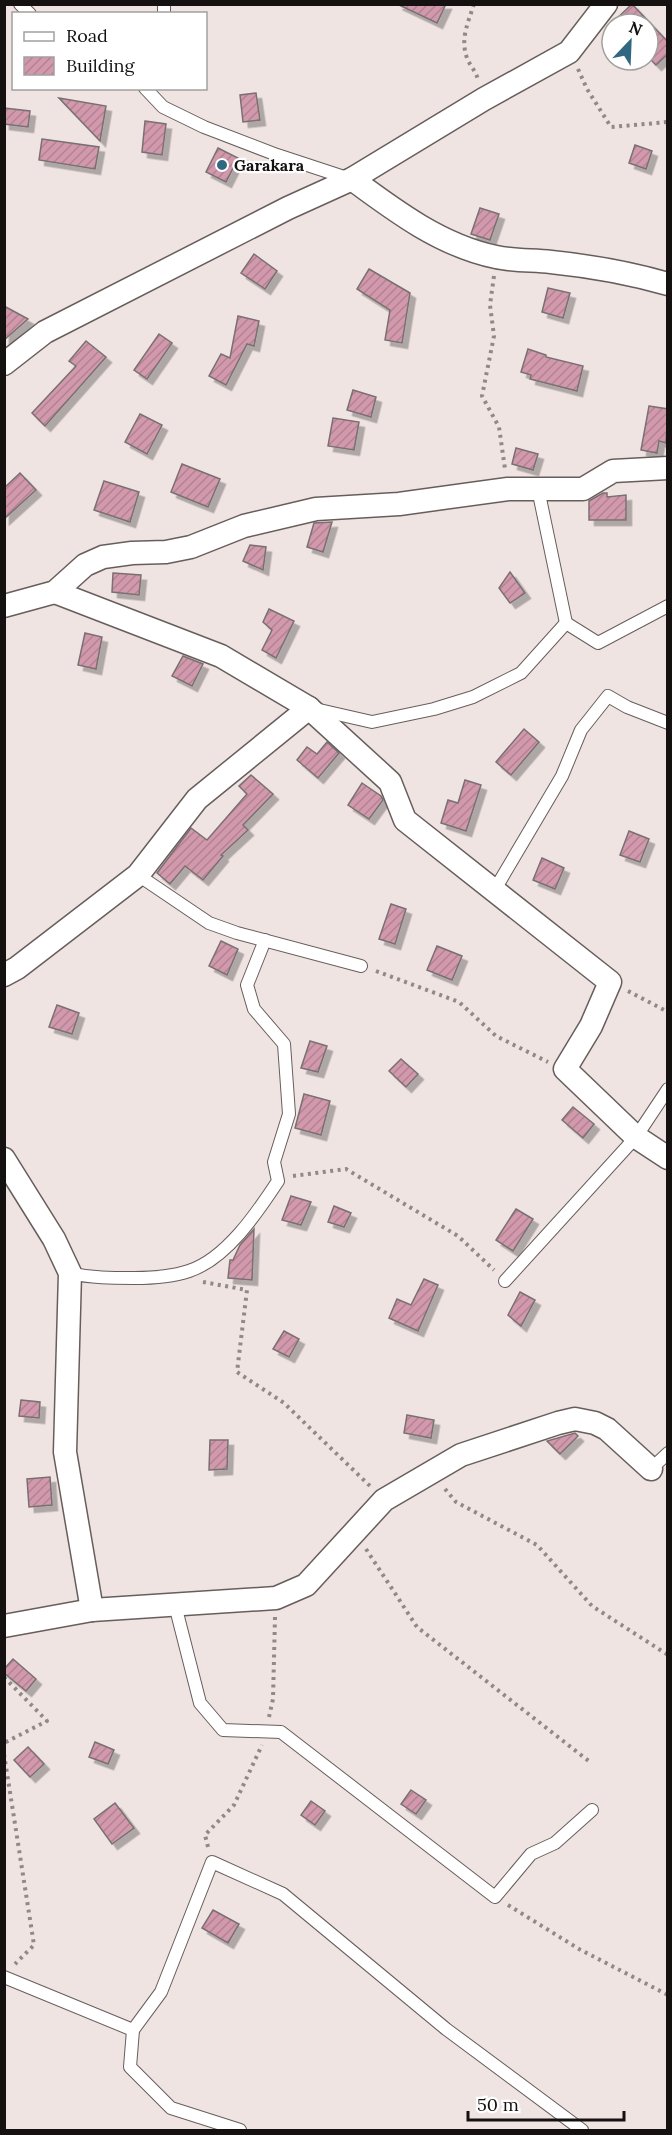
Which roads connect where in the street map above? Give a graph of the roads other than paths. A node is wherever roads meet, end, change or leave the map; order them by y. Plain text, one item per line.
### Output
1 (606, 4) edge
2 (147, 90) edge
3 (352, 179) junction
4 (668, 284) edge
5 (4, 364) edge
6 (668, 468) edge
7 (538, 489) junction
8 (55, 592) junction
9 (4, 606) edge
10 (668, 606) edge
11 (566, 623) junction
12 (309, 708) junction
13 (668, 723) edge
14 (138, 875) junction
15 (494, 891) junction
16 (265, 940) junction
17 (361, 966) road end
18 (4, 975) edge
19 (668, 1089) edge
20 (636, 1137) junction
21 (668, 1158) edge
22 (4, 1159) edge
23 (70, 1273) junction
24 (505, 1281) road end
25 (659, 1461) edge
26 (175, 1605) junction
27 (92, 1610) junction
28 (4, 1626) edge
29 (592, 1810) dead end
30 (8, 1972) edge
31 (133, 2031) junction
32 (214, 2126) edge
33 (240, 2130) edge
34 (582, 2130) edge

1 - 3 street
2 - 3 lane
3 - 4 street
3 - 5 street
6 - 7 street
7 - 8 street
7 - 11 lane
8 - 9 street
8 - 12 street
10 - 11 lane
11 - 12 lane
12 - 14 street
12 - 15 street
13 - 15 lane
14 - 16 lane
14 - 18 street
15 - 20 street
16 - 17 lane
16 - 23 lane
19 - 20 lane
20 - 21 street
20 - 24 lane
22 - 23 street
23 - 27 street
25 - 26 street
26 - 27 street
26 - 29 lane
27 - 28 street
30 - 31 lane
31 - 32 lane
31 - 34 lane
32 - 33 lane

